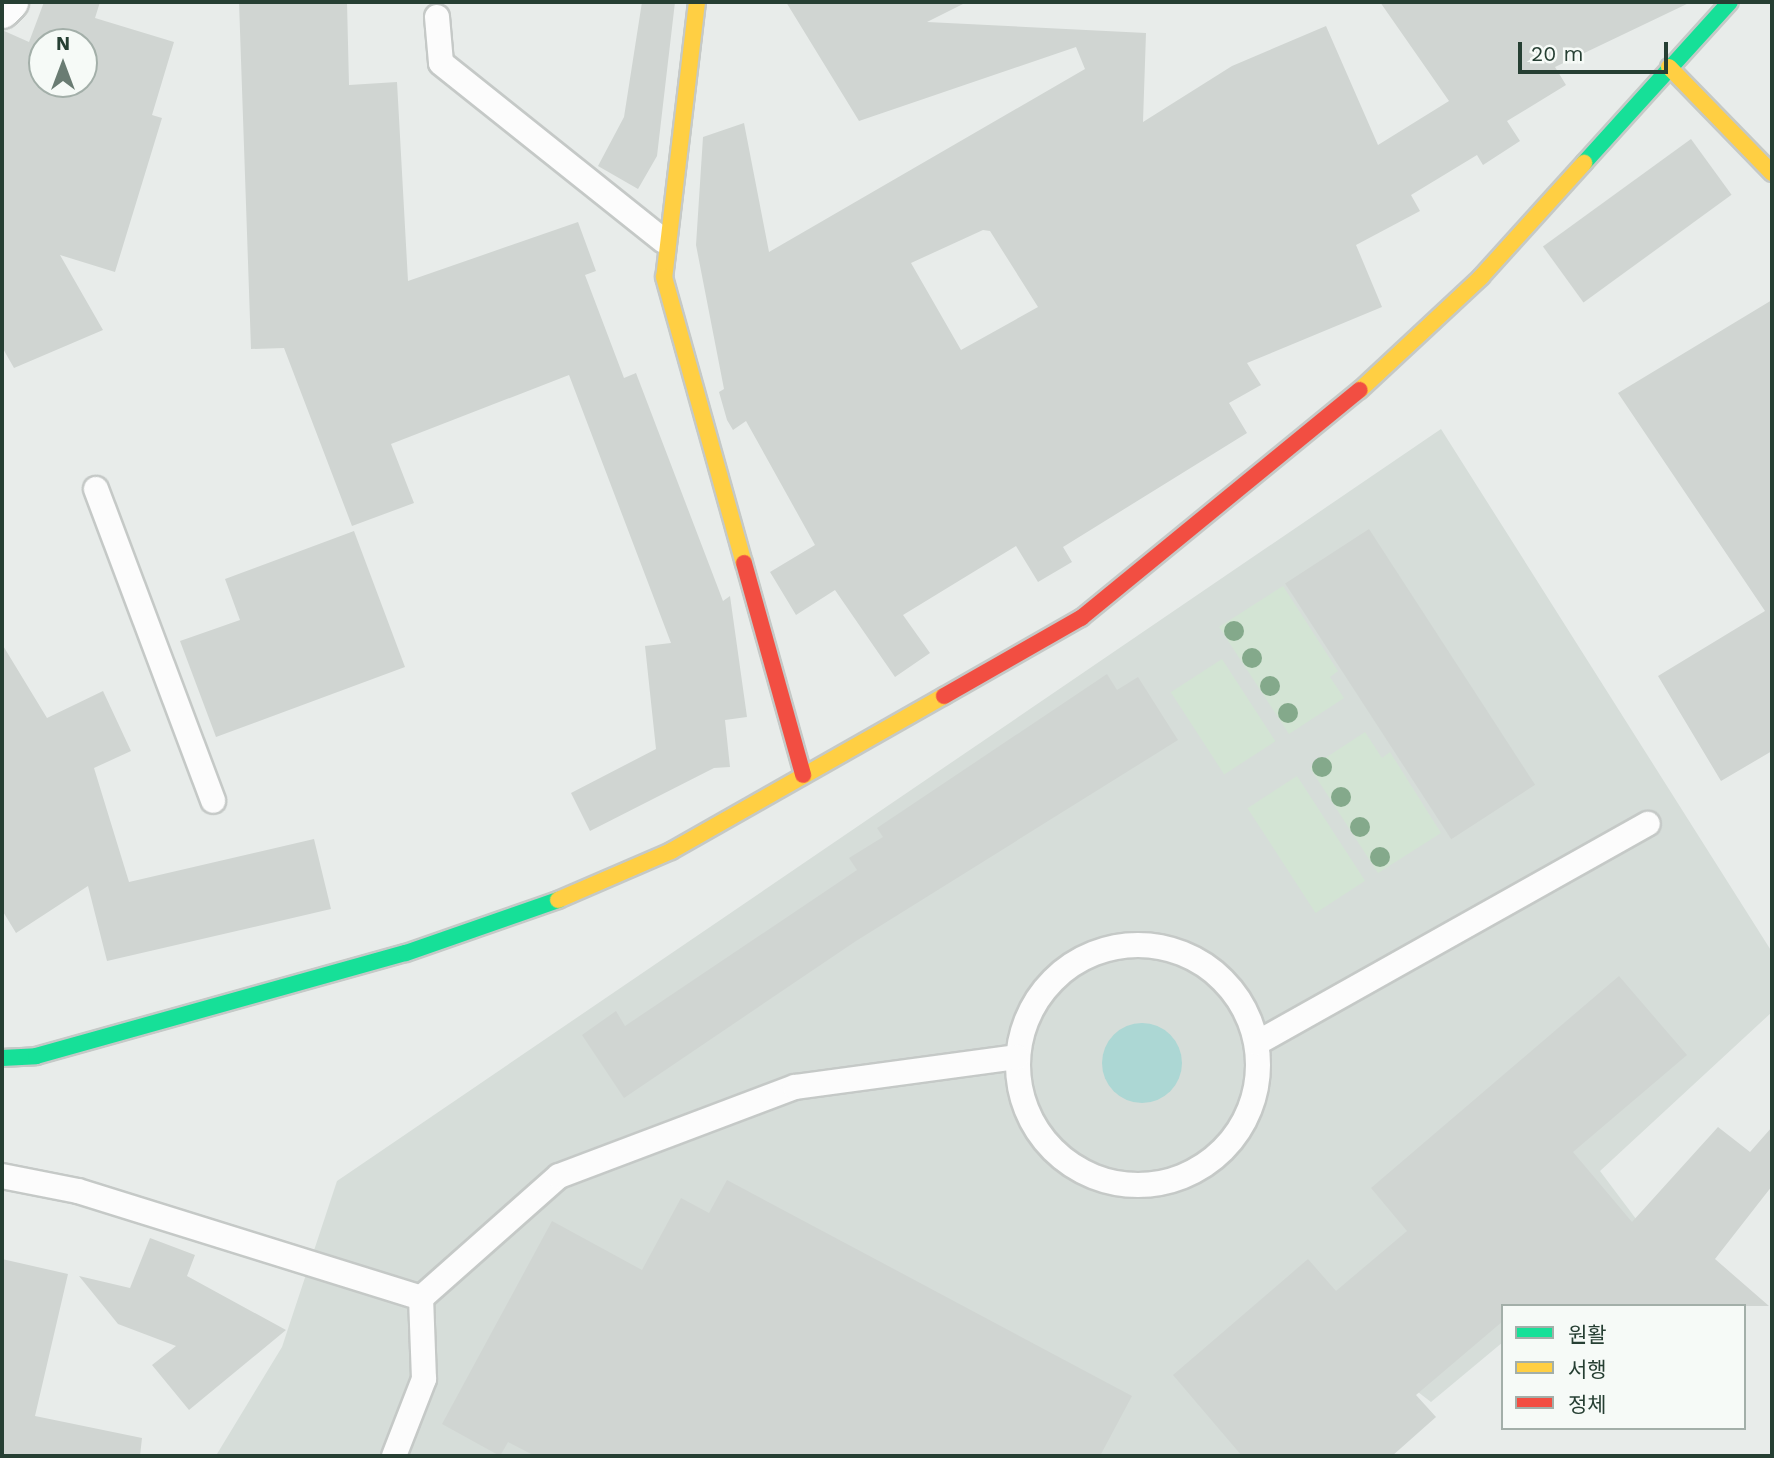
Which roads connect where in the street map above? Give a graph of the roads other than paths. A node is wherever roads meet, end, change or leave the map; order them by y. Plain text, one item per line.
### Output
1 (9, 2) edge
2 (696, 2) edge
3 (1730, 2) edge
4 (2, 9) edge
5 (437, 17) dead end
6 (1669, 67) junction
7 (1772, 173) edge
8 (664, 241) junction
9 (96, 489) dead end
10 (803, 775) junction
11 (214, 801) dead end
12 (1647, 824) dead end
13 (1257, 1043) junction
14 (1017, 1057) junction
15 (2, 1058) edge
16 (2, 1176) edge
17 (421, 1298) junction
18 (394, 1456) edge

1 - 4 street
2 - 8 street
3 - 6 street
5 - 8 lane
6 - 7 street
6 - 10 street
8 - 10 street
9 - 11 lane
10 - 15 street
12 - 13 lane
13 - 14 lane
13 - 14 lane
14 - 17 lane
16 - 17 lane
17 - 18 lane

